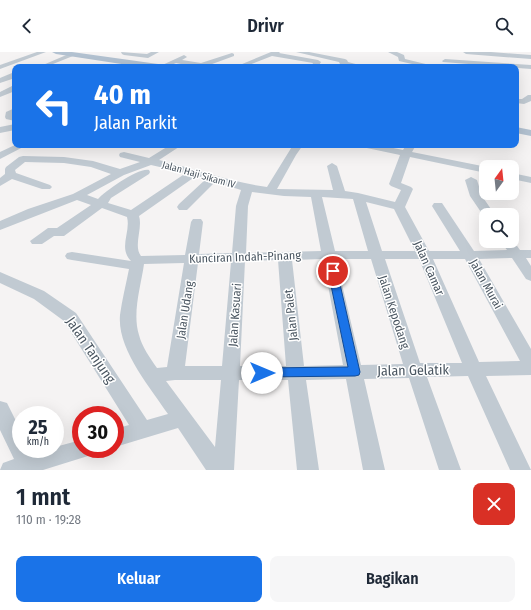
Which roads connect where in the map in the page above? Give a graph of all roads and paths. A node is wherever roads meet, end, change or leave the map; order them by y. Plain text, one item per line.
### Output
1 (43, 52) edge
2 (56, 52) edge
3 (156, 52) edge
4 (222, 52) edge
5 (299, 52) edge
6 (391, 52) edge
7 (459, 52) edge
8 (125, 53) edge
9 (275, 53) edge
10 (71, 55) junction
11 (185, 56) dead end
12 (531, 57) edge
13 (240, 58) junction
14 (110, 60) junction
15 (401, 60) junction
16 (175, 61) junction
17 (445, 61) dead end
18 (342, 63) joint
19 (48, 64) edge
20 (127, 64) edge
21 (167, 64) edge
22 (189, 64) edge
23 (204, 64) edge
24 (239, 64) edge
25 (257, 64) edge
26 (316, 64) edge
27 (348, 64) edge
28 (399, 64) edge
29 (422, 64) edge
30 (488, 64) edge
31 (519, 66) edge
32 (531, 67) edge
33 (0, 68) edge
34 (12, 70) edge
35 (519, 72) edge
36 (531, 73) edge
37 (12, 75) edge
38 (0, 81) edge
39 (12, 89) edge
40 (0, 95) edge
41 (531, 97) edge
42 (519, 101) edge
43 (12, 128) edge
44 (0, 130) edge
45 (519, 131) edge
46 (531, 133) edge
47 (16, 148) edge
48 (172, 148) edge
49 (296, 148) edge
50 (397, 148) edge
51 (408, 149) edge
52 (124, 156) dead end
53 (0, 157) edge
54 (23, 159) junction
55 (151, 161) junction
56 (332, 166) dead end
57 (479, 168) edge
58 (145, 172) dead end
59 (194, 172) junction
60 (120, 173) junction
61 (11, 175) junction
62 (519, 177) edge
63 (213, 178) junction
64 (471, 180) dead end
65 (531, 180) edge
66 (0, 183) edge
67 (46, 187) dead end
68 (247, 188) junction
69 (270, 191) junction
70 (340, 194) junction
71 (316, 195) junction
72 (77, 196) junction
73 (358, 196) junction
74 (100, 204) junction
75 (438, 206) dead end
76 (183, 207) dead end
77 (399, 207) junction
78 (484, 208) edge
79 (132, 215) junction
80 (197, 222) dead end
81 (0, 226) edge
82 (37, 241) dead end
83 (512, 248) edge
84 (516, 254) junction
85 (531, 254) edge
86 (329, 255) junction
87 (375, 255) junction
88 (470, 255) junction
89 (72, 256) dead end
90 (285, 256) junction
91 (424, 256) junction
92 (239, 258) junction
93 (193, 259) junction
94 (137, 263) junction
95 (531, 276) edge
96 (0, 277) edge
97 (531, 367) edge
98 (473, 369) junction
99 (416, 371) junction
100 (355, 372) junction
101 (175, 373) junction
102 (232, 373) junction
103 (296, 373) junction
104 (152, 376) junction
105 (0, 409) edge
106 (183, 418) junction
107 (143, 430) junction
108 (124, 435) edge
109 (72, 452) edge
110 (19, 468) edge
111 (219, 470) edge
112 (223, 470) edge
113 (308, 470) edge
114 (374, 470) edge
115 (450, 470) edge
116 (521, 470) edge

1 - 33 street
2 - 10 main road
3 - 8 street
4 - 13 street
5 - 18 street
6 - 15 street
7 - 12 street
8 - 14 street
9 - 13 street
9 - 26 street
10 - 14 main road
10 - 19 street
11 - 16 street
13 - 23 street
13 - 24 street
13 - 25 street
14 - 20 main road
15 - 28 street
15 - 29 street
16 - 21 street
16 - 22 street
17 - 30 street
18 - 27 street
31 - 32 street
33 - 34 street
35 - 36 street
37 - 38 street
39 - 40 street
41 - 42 street
43 - 44 street
45 - 46 main road
47 - 53 street
48 - 55 street
49 - 69 street
50 - 51 street
51 - 57 street
51 - 77 street
52 - 55 street, Jalan Haji Sikam IV
53 - 54 street
54 - 60 street
54 - 61 street
55 - 59 street, Jalan Haji Sikam IV
55 - 60 street
56 - 70 street
58 - 74 street
59 - 63 street, Jalan Haji Sikam IV
59 - 79 street
60 - 72 street
61 - 66 street
61 - 67 street
62 - 65 street
63 - 68 street, Jalan Haji Sikam IV
63 - 76 street
64 - 78 street
68 - 69 street
68 - 92 street, Jalan Kasuari
69 - 71 street
70 - 71 street
70 - 73 street
71 - 86 street
72 - 74 street
72 - 81 street
73 - 77 street
73 - 87 street, Jalan Kepodang
74 - 79 street
74 - 82 street
75 - 88 street, Jalan Murai
77 - 91 street, Jalan Camar
79 - 94 street
80 - 93 street, Jalan Udang
83 - 84 street
84 - 85 street, Kunciran Indah-Pinang
84 - 88 street, Kunciran Indah-Pinang
84 - 95 street
86 - 87 street, Kunciran Indah-Pinang
86 - 90 street, Kunciran Indah-Pinang
86 - 100 street
87 - 91 street, Kunciran Indah-Pinang
87 - 99 street, Jalan Kepodang
88 - 91 street, Kunciran Indah-Pinang
88 - 97 street, Jalan Murai
89 - 94 street, Kunciran Indah-Pinang
90 - 92 street, Kunciran Indah-Pinang
90 - 103 street, Jalan Palet
91 - 98 street, Jalan Camar
92 - 93 street, Kunciran Indah-Pinang
92 - 102 street, Jalan Kasuari
93 - 94 street, Kunciran Indah-Pinang
93 - 101 street, Jalan Udang
94 - 104 street
96 - 107 street, Jalan Tanjung
97 - 98 street, Jalan Gelatik
98 - 99 street, Jalan Gelatik
98 - 116 street, Jalan Camar
99 - 100 street, Jalan Gelatik
99 - 115 street, Jalan Kepodang
100 - 103 street, Jalan Gelatik
100 - 114 street
101 - 102 street, Jalan Gelatik
101 - 104 street, Jalan Gelatik
102 - 103 street, Jalan Gelatik
102 - 112 street, Jalan Kasuari
103 - 113 street, Jalan Palet
104 - 106 street
105 - 110 street
106 - 107 street
106 - 111 street
107 - 108 street
109 - 110 street

